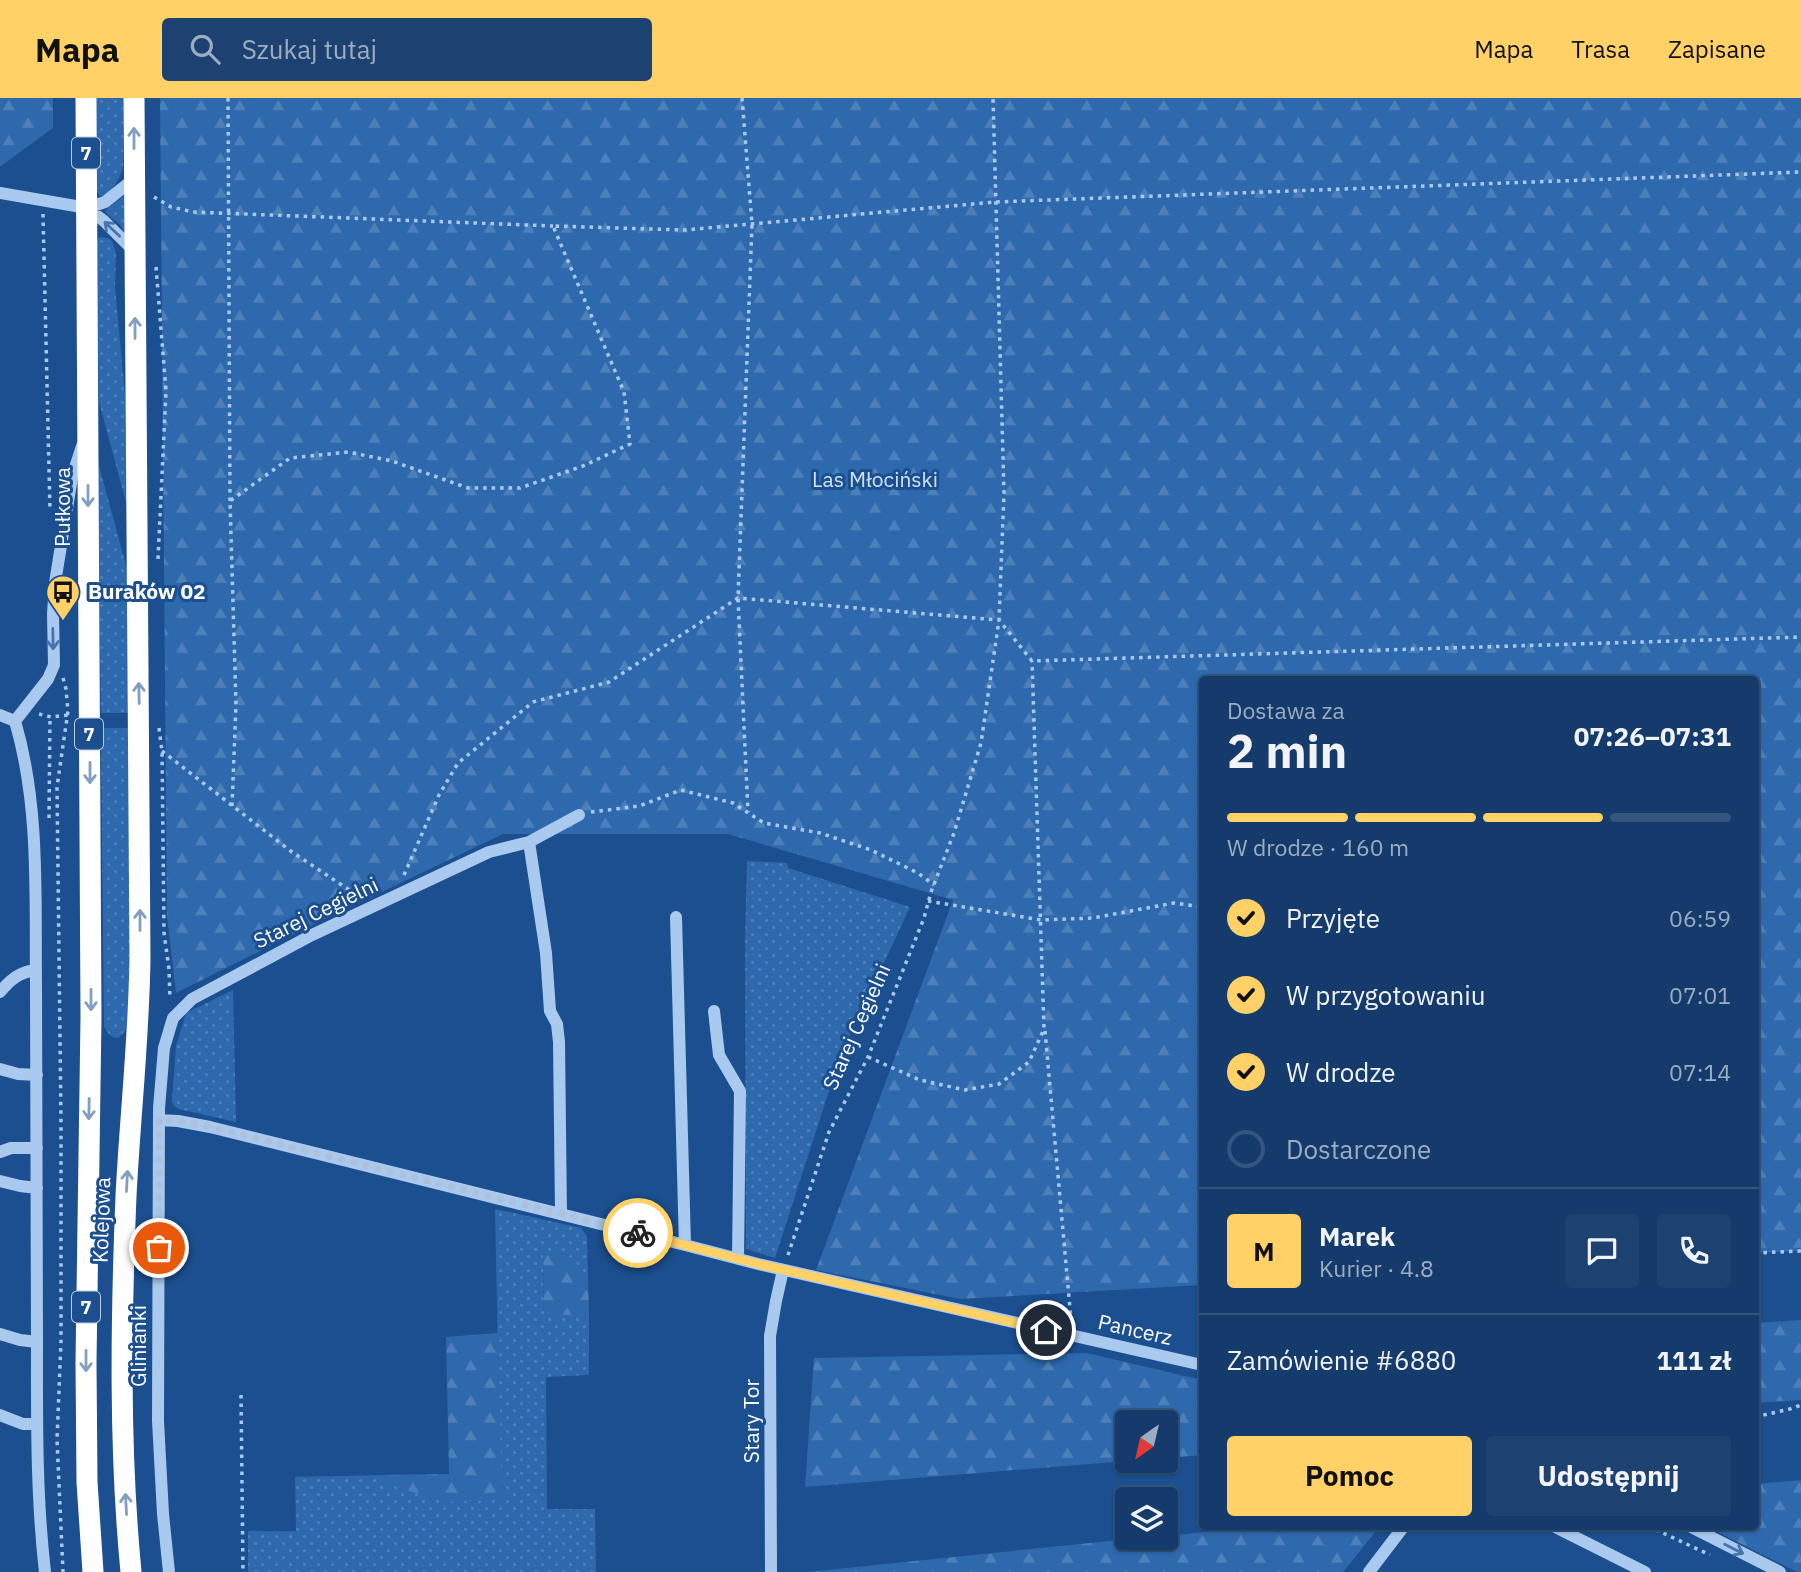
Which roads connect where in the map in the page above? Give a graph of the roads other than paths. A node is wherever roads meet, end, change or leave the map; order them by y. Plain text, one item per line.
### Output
1 (86, 98) edge
2 (134, 98) edge
3 (134, 179) junction
4 (0, 193) edge
5 (87, 208) junction
6 (135, 252) junction
7 (88, 428) junction
8 (0, 715) edge
9 (15, 721) junction
10 (579, 814) road end
11 (529, 842) junction
12 (676, 917) dead end
13 (36, 970) junction
14 (0, 992) edge
15 (714, 1011) dead end
16 (91, 1041) joint
17 (0, 1069) edge
18 (37, 1075) junction
19 (159, 1120) junction
20 (37, 1148) junction
21 (0, 1152) edge
22 (0, 1181) edge
23 (37, 1188) junction
24 (561, 1214) junction
25 (685, 1245) junction
26 (738, 1258) junction
27 (783, 1270) junction
28 (0, 1334) edge
29 (37, 1342) junction
30 (1199, 1364) edge
31 (0, 1415) edge
32 (36, 1424) junction
33 (1401, 1530) edge
34 (1561, 1530) edge
35 (1697, 1530) edge
36 (45, 1572) edge
37 (93, 1572) edge
38 (131, 1572) edge
39 (169, 1572) edge
40 (771, 1572) edge
41 (1369, 1572) edge
42 (1645, 1572) edge
43 (1780, 1572) edge

1 - 5 highway, Pułkowa / 7
3 -> 2 highway, 7
3 - 5 street
3 - 6 highway, 7
4 - 5 street
6 -> 5 street
5 - 7 highway, Pułkowa / 7
38 -> 6 highway, Kolejowa / 7
7 -> 9 street
7 -> 16 highway, Pułkowa / 7
8 - 9 street
9 - 13 street
10 - 11 street, Starej Cegielni
11 - 19 street, Starej Cegielni
11 - 24 street
12 - 25 street
13 - 14 street
13 - 18 street
15 - 26 street
16 -> 37 highway, Kolejowa / 7
17 - 18 street
18 - 20 street
19 - 24 street, Pancerz
19 - 39 street, Glinianki
20 - 21 street
20 - 23 street
22 - 23 street
23 - 29 street
24 - 25 street, Pancerz
25 - 26 street, Pancerz
26 - 27 street, Pancerz
27 - 30 street, Pancerz
27 - 40 street, Stary Tor
28 - 29 street
29 - 32 street
31 - 32 street
32 - 36 street
33 - 41 street
34 - 42 street
35 -> 43 street

